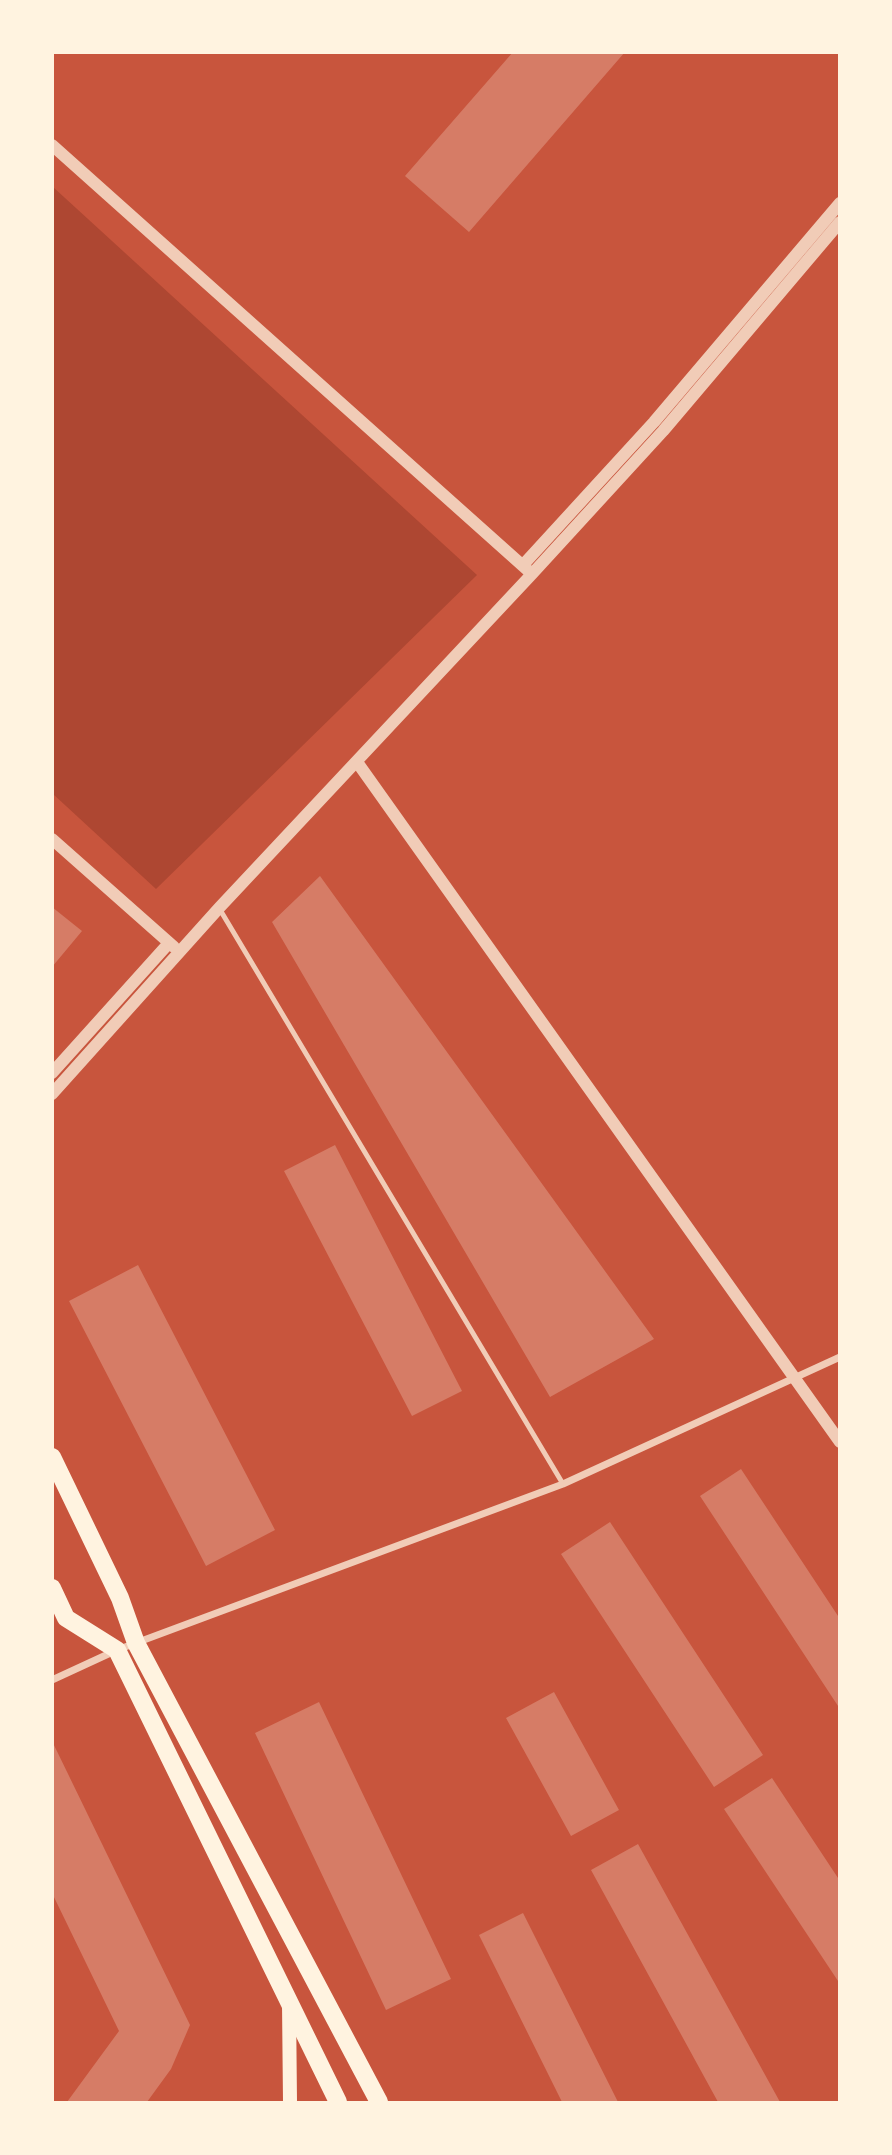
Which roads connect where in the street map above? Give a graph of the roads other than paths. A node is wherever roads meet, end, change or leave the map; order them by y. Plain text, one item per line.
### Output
1 (52, 145) edge
2 (839, 203) edge
3 (839, 222) edge
4 (527, 569) junction
5 (357, 762) junction
6 (52, 839) edge
7 (219, 908) junction
8 (169, 943) junction
9 (180, 952) junction
10 (52, 1073) edge
11 (52, 1094) edge
12 (839, 1357) edge
13 (795, 1377) junction
14 (839, 1442) edge
15 (52, 1457) edge
16 (563, 1485) junction
17 (52, 1588) edge
18 (136, 1643) junction
19 (117, 1650) junction
20 (52, 1680) edge
21 (289, 2001) junction
22 (290, 2102) edge
23 (338, 2102) edge
24 (379, 2102) edge

1 - 4 street
2 - 4 street
3 - 4 street
4 - 5 street
5 - 7 street
5 - 13 street
6 - 8 street
7 - 9 street
7 - 16 lane
8 - 9 street
8 - 10 street
9 - 11 street
12 - 13 street
13 - 14 street
13 - 16 street
15 - 18 main road
16 - 18 street
17 - 19 main road
18 - 19 street
18 - 24 main road
19 - 20 street
19 - 21 main road
21 - 22 main road
21 - 23 main road

